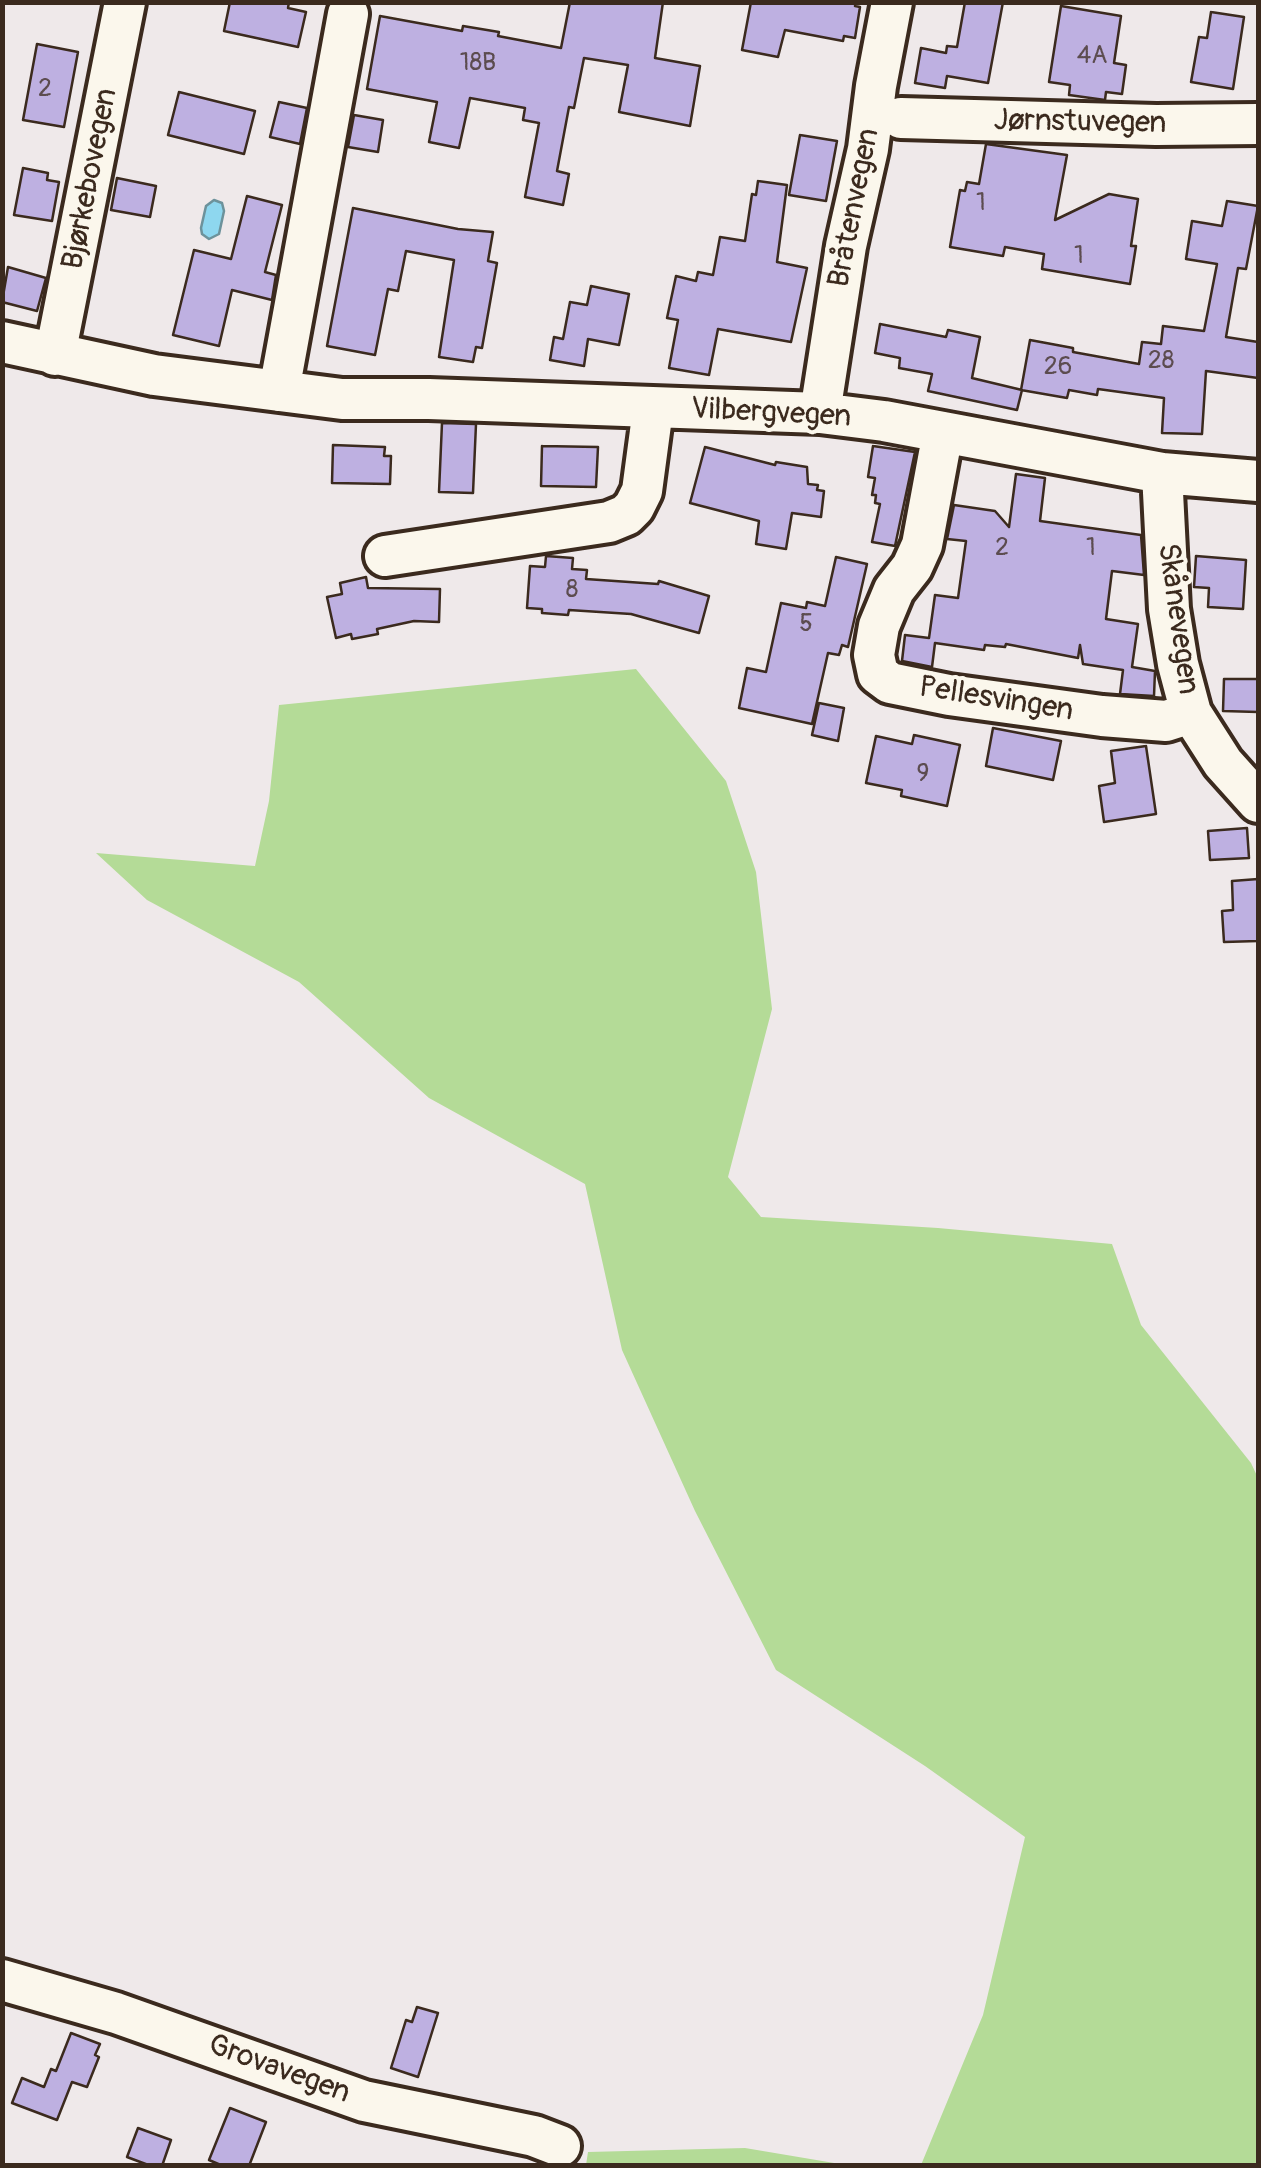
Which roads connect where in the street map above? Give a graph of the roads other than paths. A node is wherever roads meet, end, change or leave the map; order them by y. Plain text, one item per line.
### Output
1 (125, 2) edge
2 (892, 2) edge
3 (348, 14) dead end
4 (901, 118) dead end
5 (1258, 124) edge
6 (2, 342) edge
7 (55, 355) junction
8 (279, 391) junction
9 (653, 409) junction
10 (820, 413) junction
11 (944, 432) junction
12 (1162, 473) junction
13 (1258, 481) edge
14 (386, 556) dead end
15 (1191, 713) junction
16 (1258, 802) edge
17 (2, 1980) edge
18 (560, 2146) dead end

1 - 7 street, Bjørkebovegen
2 - 10 street, Bråtenvegen
3 - 8 street
4 - 5 street, Jørnstuvegen
6 - 7 street, Vilbergvegen
7 - 8 street, Vilbergvegen
8 - 9 street, Vilbergvegen
9 - 10 street, Vilbergvegen
9 - 14 street
10 - 11 street, Vilbergvegen
11 - 12 street, Vilbergvegen
11 - 15 street, Pellesvingen
12 - 13 street, Vilbergvegen
12 - 15 street, Skånevegen
15 - 16 street, Skånevegen
17 - 18 street, Grovavegen

